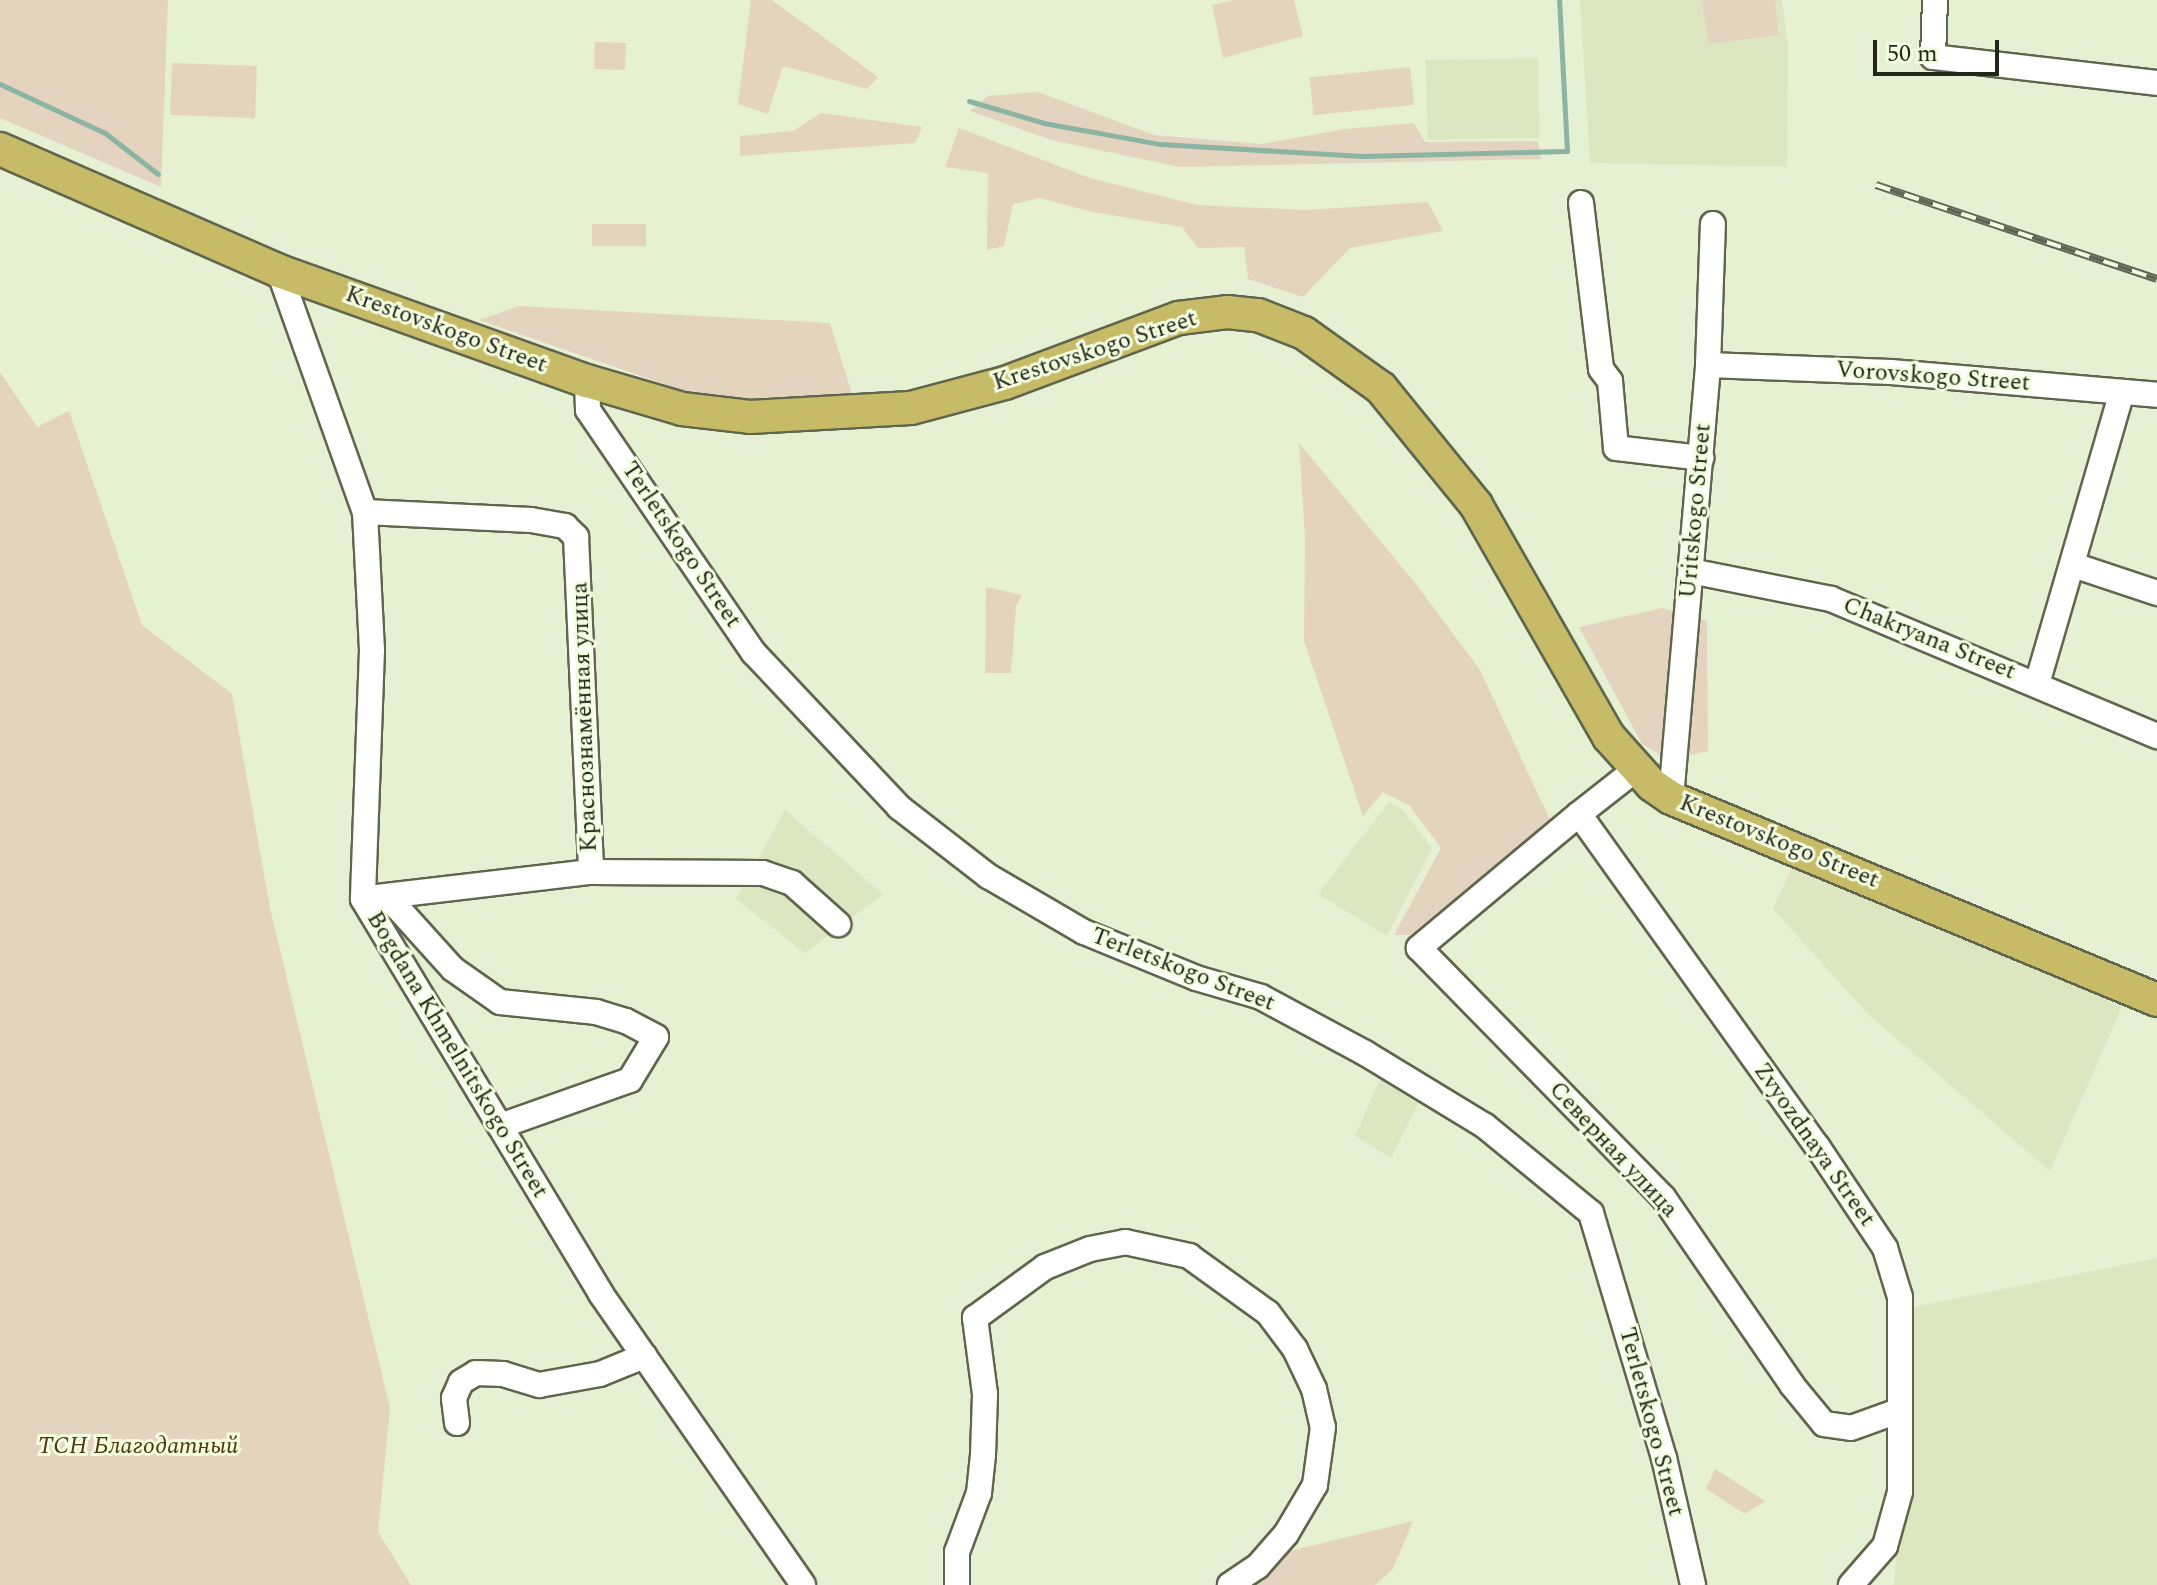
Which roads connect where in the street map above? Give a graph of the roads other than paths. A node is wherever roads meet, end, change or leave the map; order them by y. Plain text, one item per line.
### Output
1 (1935, 0) edge
2 (2157, 83) edge
3 (0, 149) edge
4 (1581, 203) dead end
5 (1713, 224) dead end
6 (279, 271) junction
7 (1708, 365) junction
8 (587, 381) junction
9 (2122, 392) junction
10 (2157, 395) edge
11 (1701, 458) junction
12 (365, 512) junction
13 (2073, 565) junction
14 (1691, 571) junction
15 (2157, 593) edge
16 (2037, 684) junction
17 (2157, 736) edge
18 (1635, 770) junction
19 (1671, 798) junction
20 (1579, 814) junction
21 (591, 872) junction
22 (375, 898) junction
23 (838, 924) dead end
24 (2157, 1000) edge
25 (500, 1126) junction
26 (644, 1356) junction
27 (1898, 1411) junction
28 (457, 1423) dead end
29 (803, 1585) edge
30 (957, 1585) edge
31 (1230, 1585) edge
32 (1693, 1585) edge
33 (1851, 1585) edge

1 - 2 street
3 - 6 main road, Krestovskogo Street
4 - 11 street
5 - 7 street, Uritskogo Street
6 - 8 main road, Krestovskogo Street
6 - 12 street, Bogdana Khmelnitskogo Street
7 - 9 street, Vorovskogo Street
7 - 11 street, Uritskogo Street
8 - 18 main road, Krestovskogo Street
8 - 32 street, Terletskogo Street
9 - 10 street, Vorovskogo Street
9 - 13 street
11 - 14 street, Uritskogo Street
12 - 21 street, Краснознамённая улица
12 - 22 street, Bogdana Khmelnitskogo Street
13 - 15 street
13 - 16 street
14 - 16 street, Chakryana Street
14 - 19 street, Uritskogo Street
16 - 17 street, Chakryana Street
18 - 19 main road, Krestovskogo Street
18 - 20 street
19 - 24 main road, Krestovskogo Street
20 - 27 street, Zvyozdnaya Street
20 - 27 street, Северная улица
21 - 22 street
21 - 23 street, Краснознамённая улица
22 - 25 street, Bogdana Khmelnitskogo Street
22 - 25 street
25 - 26 street, Bogdana Khmelnitskogo Street
26 - 28 street
26 - 29 street, Bogdana Khmelnitskogo Street
27 - 33 street, Zvyozdnaya Street
30 - 31 street

